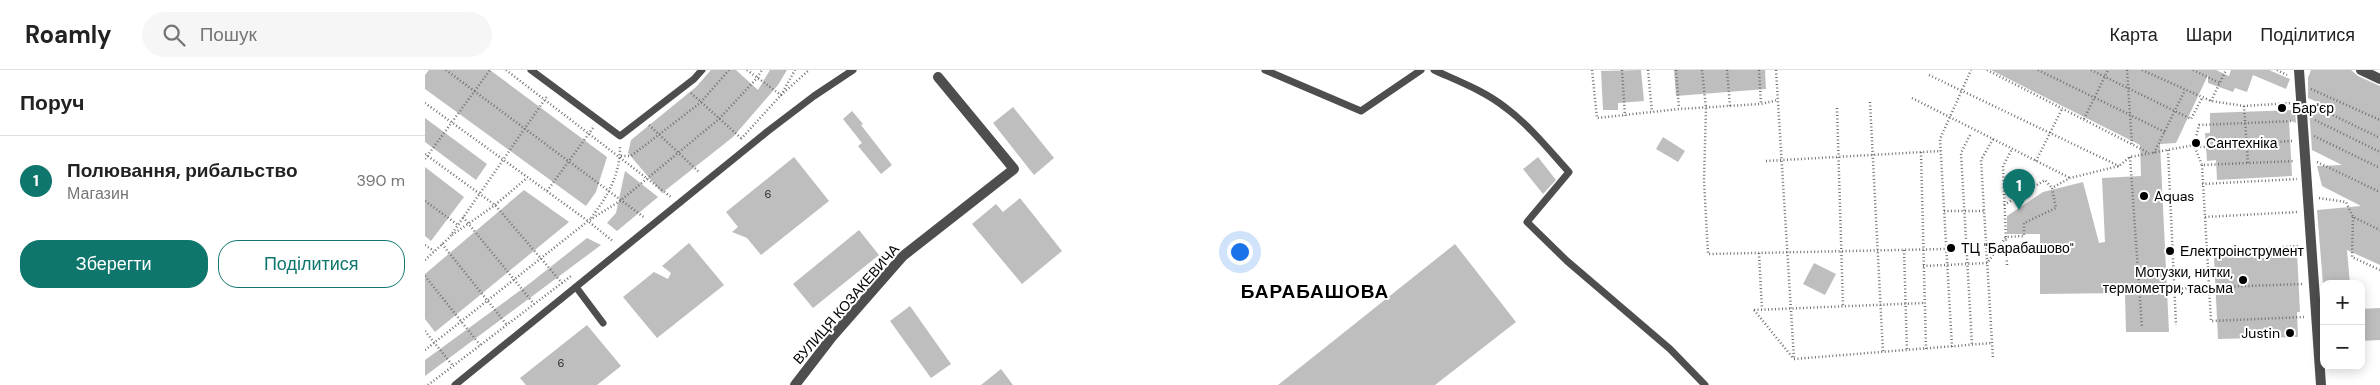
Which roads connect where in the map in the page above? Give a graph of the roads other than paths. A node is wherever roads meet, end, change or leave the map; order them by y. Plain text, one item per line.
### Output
1 (531, 70) edge
2 (701, 70) edge
3 (853, 70) edge
4 (1265, 70) edge
5 (1421, 70) edge
6 (1434, 70) edge
7 (2299, 70) edge
8 (2361, 70) edge
9 (938, 77) dead end
10 (2380, 79) edge
11 (576, 287) junction
12 (603, 323) dead end
13 (455, 385) edge
14 (795, 385) edge
15 (1705, 385) edge
16 (2321, 385) edge

1 - 2 lane
3 - 11 lane
4 - 5 lane
6 - 15 lane
7 - 16 street
8 - 10 street
9 - 14 street, ВУЛИЦЯ КОЗАКЕВИЧА
11 - 12 lane
11 - 13 lane

